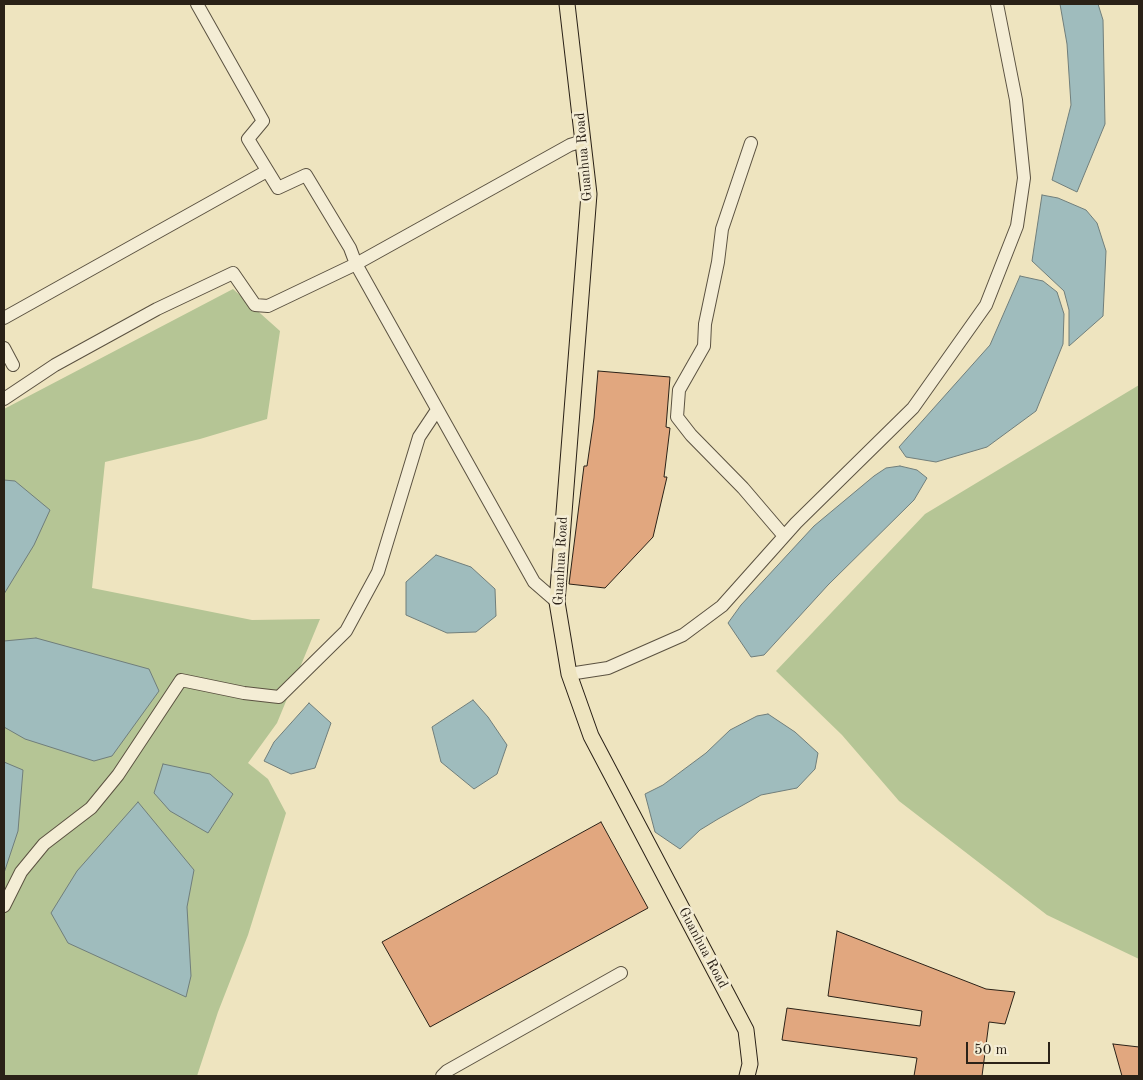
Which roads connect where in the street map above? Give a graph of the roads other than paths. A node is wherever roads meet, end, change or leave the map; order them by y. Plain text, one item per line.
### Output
1 (197, 4) edge
2 (567, 4) edge
3 (997, 4) edge
4 (583, 141) junction
5 (751, 143) dead end
6 (268, 171) junction
7 (356, 264) junction
8 (4, 318) edge
9 (4, 348) edge
10 (13, 365) dead end
11 (4, 399) edge
12 (437, 410) junction
13 (784, 536) junction
14 (557, 602) junction
15 (569, 674) junction
16 (4, 906) edge
17 (621, 973) dead end
18 (442, 1076) edge
19 (747, 1076) edge

1 - 6 street
2 - 4 main road, Guanhua Road
3 - 13 street
4 - 7 street
4 - 14 main road, Guanhua Road
5 - 13 street
6 - 7 street
6 - 8 street
7 - 11 street
7 - 12 street
9 - 10 street
12 - 14 street
12 - 16 street
13 - 15 street
14 - 15 main road, Guanhua Road
15 - 19 main road, Guanhua Road
17 - 18 street

